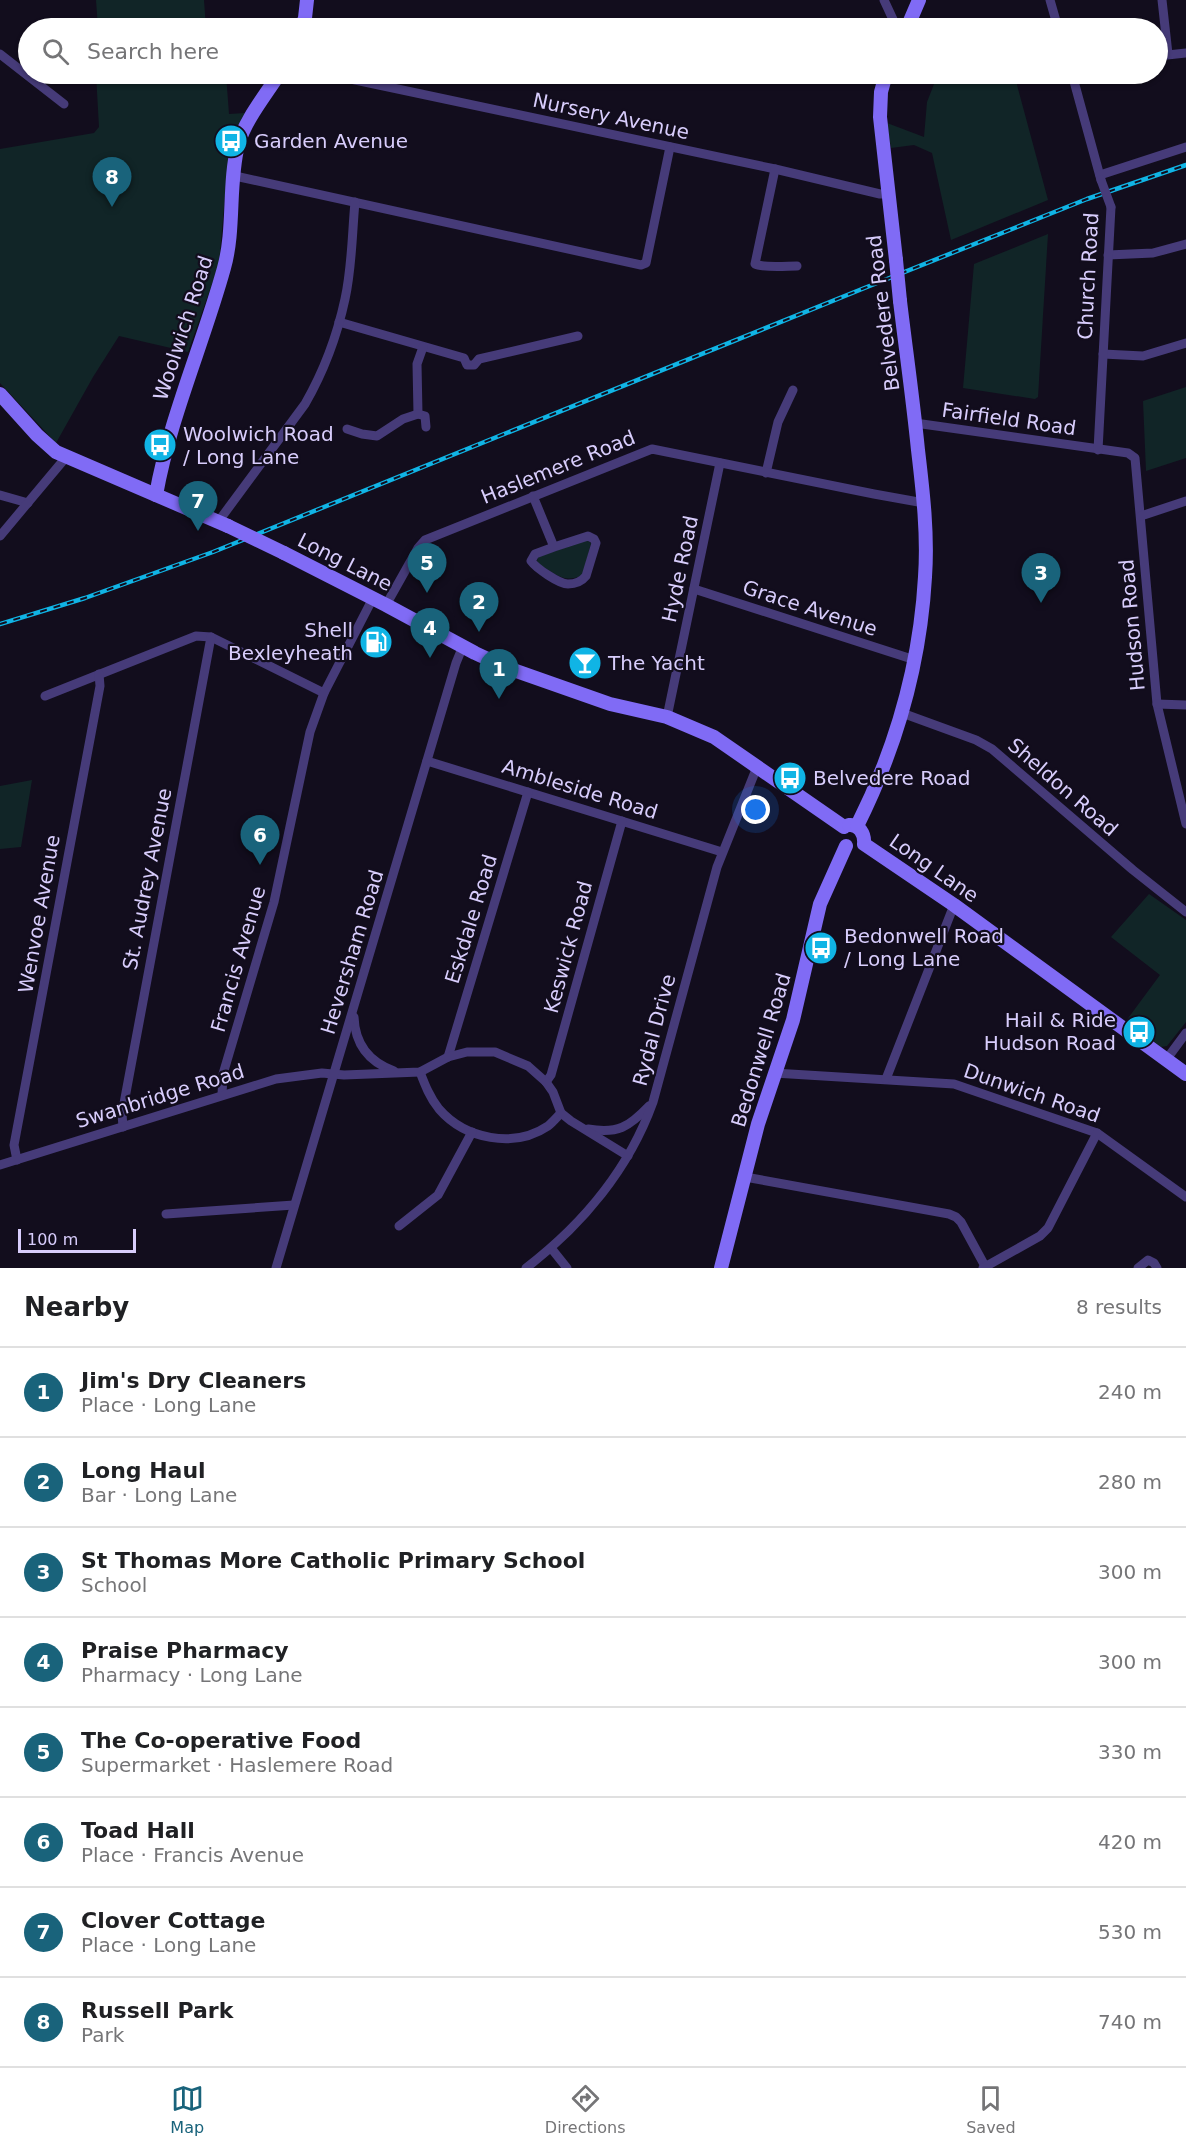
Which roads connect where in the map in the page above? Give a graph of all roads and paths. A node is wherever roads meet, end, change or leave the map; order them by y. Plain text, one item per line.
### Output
1 (307, 0) edge
2 (884, 0) edge
3 (919, 0) edge
4 (1050, 0) edge
5 (1162, 0) edge
6 (303, 18) edge
7 (892, 18) edge
8 (911, 18) edge
9 (1055, 18) edge
10 (1164, 18) edge
11 (1186, 52) edge
12 (0, 54) edge
13 (1168, 54) edge
14 (18, 68) edge
15 (38, 84) edge
16 (273, 84) edge
17 (374, 84) edge
18 (883, 84) edge
19 (1075, 84) edge
20 (64, 104) dead end
21 (670, 147) junction
22 (1186, 147) edge
23 (775, 169) junction
24 (235, 176) junction
25 (1100, 177) junction
26 (888, 194) junction
27 (355, 202) junction
28 (1186, 244) edge
29 (1108, 255) junction
30 (797, 266) dead end
31 (339, 322) junction
32 (571, 334) dead end
33 (1186, 343) edge
34 (423, 347) junction
35 (1102, 354) junction
36 (793, 390) dead end
37 (0, 393) edge
38 (418, 414) junction
39 (915, 423) junction
40 (426, 427) dead end
41 (347, 429) dead end
42 (1098, 450) junction
43 (67, 456) junction
44 (720, 463) junction
45 (766, 473) junction
46 (0, 495) edge
47 (156, 495) junction
48 (533, 496) junction
49 (1186, 501) edge
50 (28, 503) junction
51 (924, 503) junction
52 (1141, 516) junction
53 (223, 524) junction
54 (0, 536) edge
55 (554, 547) junction
56 (694, 589) junction
57 (373, 598) junction
58 (386, 605) junction
59 (211, 637) junction
60 (463, 646) junction
61 (915, 660) junction
62 (99, 674) junction
63 (324, 693) junction
64 (45, 696) dead end
65 (1158, 704) junction
66 (1186, 705) edge
67 (902, 713) junction
68 (668, 717) junction
69 (428, 761) junction
70 (758, 767) junction
71 (528, 792) junction
72 (1183, 797) edge
73 (622, 821) junction
74 (1186, 825) edge
75 (850, 827) junction
76 (864, 844) junction
77 (846, 846) junction
78 (723, 852) junction
79 (954, 905) junction
80 (1186, 912) edge
81 (353, 1008) junction
82 (1186, 1033) edge
83 (448, 1057) junction
84 (1166, 1060) junction
85 (420, 1072) junction
86 (402, 1073) junction
87 (774, 1073) junction
88 (334, 1074) junction
89 (1186, 1074) edge
90 (886, 1079) junction
91 (546, 1082) junction
92 (222, 1095) junction
93 (653, 1102) junction
94 (561, 1113) junction
95 (123, 1126) junction
96 (583, 1128) junction
97 (472, 1132) junction
98 (1097, 1133) junction
99 (628, 1156) junction
100 (17, 1160) junction
101 (0, 1165) edge
102 (745, 1177) junction
103 (1186, 1197) edge
104 (294, 1204) junction
105 (166, 1214) dead end
106 (399, 1226) dead end
107 (551, 1248) junction
108 (276, 1268) edge
109 (526, 1268) edge
110 (567, 1268) edge
111 (721, 1268) edge
112 (985, 1268) edge
113 (1138, 1268) edge
114 (1157, 1268) edge

1 - 6 street
2 - 7 street
3 - 8 street
4 - 9 street
5 - 10 street
11 - 13 street
12 - 14 street
15 - 20 street
16 - 24 street, Woolwich Road
17 - 21 street, Nursery Avenue
18 - 26 street, Belvedere Road
19 - 25 street, Church Road
21 - 23 street, Nursery Avenue
21 - 27 street
22 - 25 street
23 - 26 street, Nursery Avenue
23 - 30 street
24 - 27 street
24 - 47 street, Woolwich Road
25 - 29 street, Church Road, bridge
26 - 39 street, Belvedere Road, bridge
27 - 31 street
28 - 29 street
29 - 35 street, Church Road
31 - 34 street
31 - 53 street
32 - 34 street
33 - 35 street
34 - 38 street
35 - 42 street, Church Road
36 - 45 street
37 - 43 street, Long Lane
38 - 40 street
38 - 41 street
39 - 42 street, Fairfield Road
39 - 51 street, Belvedere Road
42 - 52 street, Hudson Road
43 - 47 street, Long Lane
43 - 50 street
44 - 45 street, Haslemere Road
44 - 48 street, Haslemere Road
44 - 56 street, Hyde Road
45 - 51 street, Haslemere Road
46 - 50 street
47 - 53 street, Long Lane
48 - 55 street
48 - 58 street, Haslemere Road
49 - 52 street
50 - 54 street
51 - 61 street, Belvedere Road
52 - 65 street, Hudson Road
53 - 57 street, Long Lane, bridge
55 - 55 street
56 - 61 street, Grace Avenue
56 - 68 street, Hyde Road
57 - 58 street, Long Lane
57 - 63 street, Francis Avenue
58 - 60 street, Long Lane
59 - 62 street
59 - 63 street
59 - 95 street, St. Audrey Avenue
60 - 68 street, Long Lane
60 - 69 street, Heversham Road
61 - 67 street, Belvedere Road
62 - 64 street
62 - 100 street, Wenvoe Avenue
63 - 92 street, Francis Avenue
65 - 66 street
65 - 72 street, Hudson Road
67 - 75 street, Belvedere Road
67 - 80 street, Sheldon Road
68 - 70 street, Long Lane
69 - 71 street, Ambleside Road
69 - 81 street, Heversham Road
70 - 75 street, Long Lane
70 - 78 street, Rydal Drive
71 - 73 street, Ambleside Road
71 - 83 street, Eskdale Road
72 - 74 street, Hudson Road
73 - 78 street, Ambleside Road
73 - 91 street, Keswick Road
75 - 76 street, Long Lane
75 - 77 street
76 - 77 street, Long Lane
76 - 79 street, Long Lane
77 - 87 street, Bedonwell Road
78 - 93 street, Rydal Drive
79 - 84 street, Long Lane
79 - 90 street
81 - 86 street
81 - 88 street, Heversham Road
82 - 84 street
83 - 85 street
83 - 91 street
84 - 89 street, Long Lane
85 - 86 street, Swanbridge Road
85 - 97 street
86 - 88 street, Swanbridge Road
87 - 90 street, Dunwich Road
87 - 102 street, Bedonwell Road
88 - 92 street, Swanbridge Road
88 - 104 street, Heversham Road
90 - 98 street, Dunwich Road
91 - 94 street
92 - 95 street, Swanbridge Road
93 - 96 street
93 - 99 street, Rydal Drive
94 - 96 street
94 - 97 street
95 - 100 street, Swanbridge Road
96 - 99 street
97 - 106 street
98 - 103 street, Dunwich Road
98 - 112 street
99 - 107 street, Rydal Drive
100 - 101 street, Swanbridge Road
102 - 111 street, Bedonwell Road
102 - 112 street
104 - 105 street
104 - 108 street, Heversham Road
107 - 109 street, Rydal Drive
107 - 110 street
113 - 114 street

